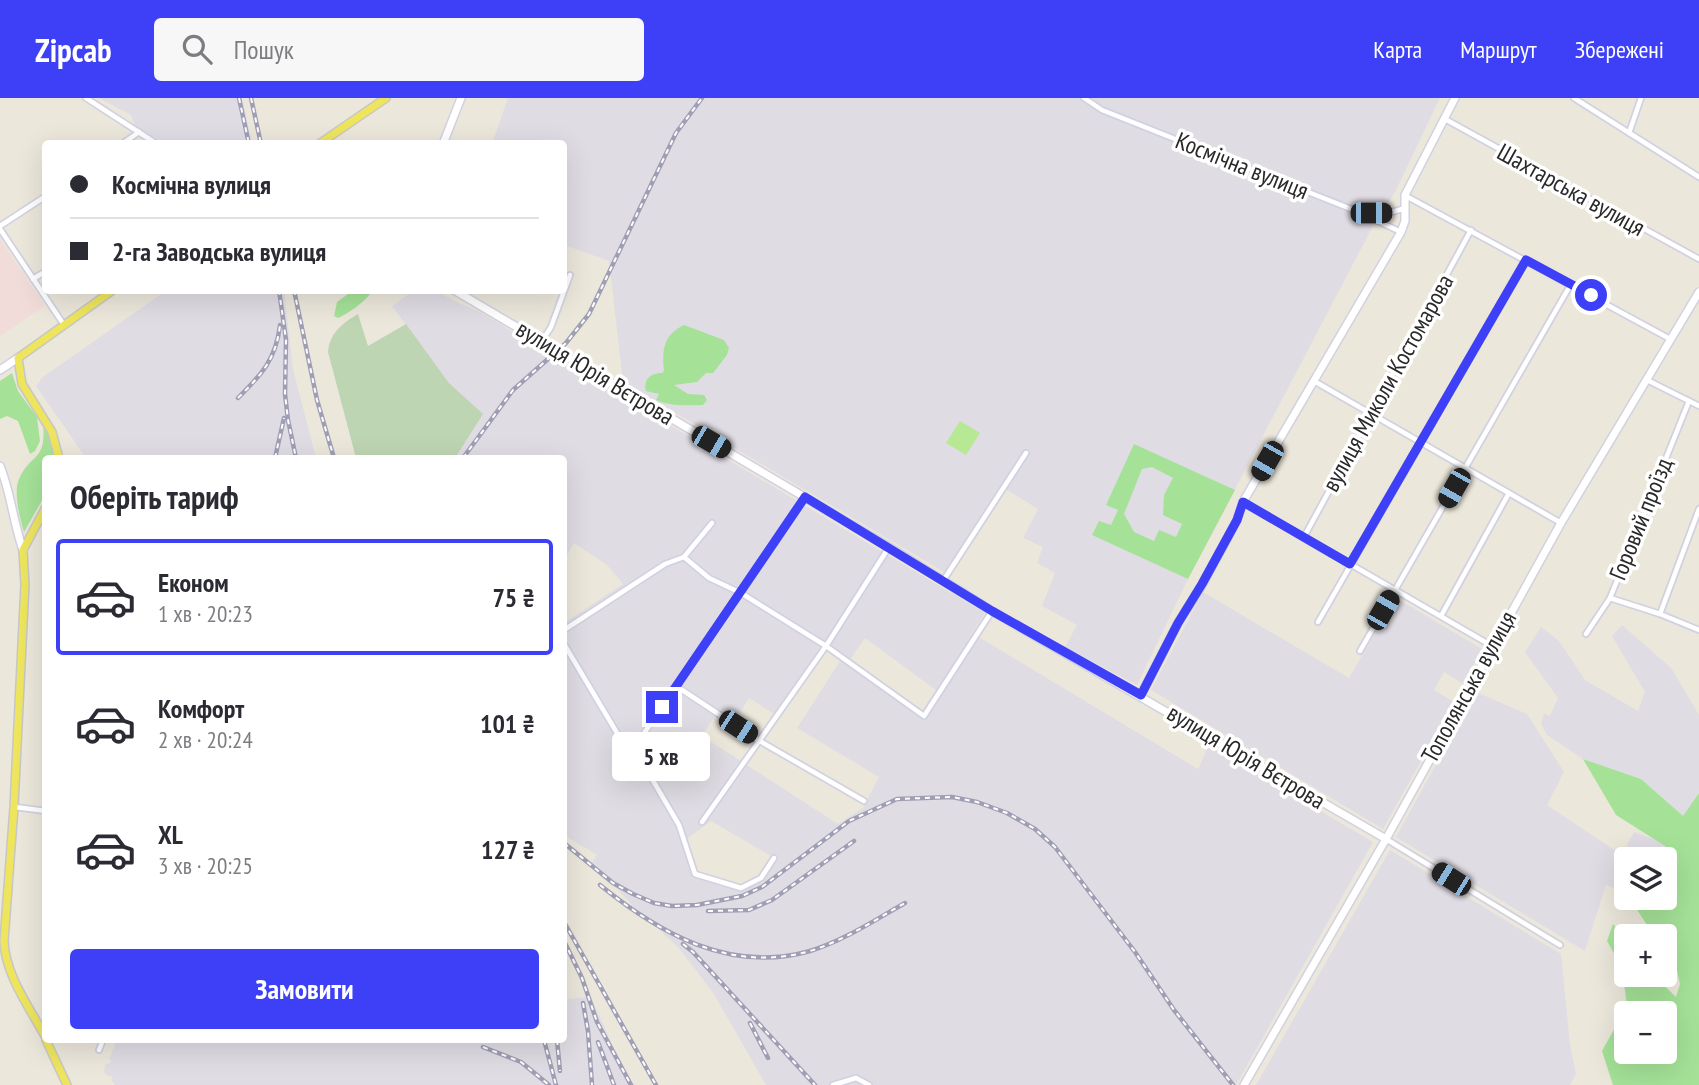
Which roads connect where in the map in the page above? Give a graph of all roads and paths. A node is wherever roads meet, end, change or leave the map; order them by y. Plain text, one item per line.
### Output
1 (86, 98) edge
2 (386, 98) edge
3 (461, 98) edge
4 (1084, 98) edge
5 (1455, 98) edge
6 (1574, 98) edge
7 (1641, 98) edge
8 (1444, 119) junction
9 (139, 132) junction
10 (1629, 133) junction
11 (128, 140) edge
12 (151, 140) edge
13 (325, 140) edge
14 (445, 140) edge
15 (1699, 177) edge
16 (1405, 195) junction
17 (42, 199) edge
18 (1406, 208) junction
19 (1356, 211) junction
20 (0, 228) edge
21 (1471, 230) junction
22 (1401, 232) junction
23 (1699, 259) edge
24 (1526, 260) junction
25 (42, 273) edge
26 (570, 275) dead end
27 (33, 279) junction
28 (567, 283) edge
29 (1571, 284) junction
30 (1699, 292) edge
31 (42, 293) edge
32 (43, 294) edge
33 (108, 294) edge
34 (461, 294) edge
35 (563, 294) edge
36 (64, 326) junction
37 (1670, 340) junction
38 (542, 342) junction
39 (18, 358) junction
40 (0, 370) edge
41 (1646, 380) junction
42 (1314, 381) junction
43 (1689, 401) junction
44 (1699, 406) edge
45 (1372, 414) junction
46 (1422, 443) junction
47 (1026, 453) dead end
48 (59, 455) edge
49 (0, 466) edge
50 (1466, 468) junction
51 (1509, 493) junction
52 (805, 497) junction
53 (1243, 502) junction
54 (1699, 509) edge
55 (42, 514) edge
56 (712, 523) dead end
57 (1561, 523) junction
58 (1304, 537) junction
59 (889, 547) junction
60 (23, 550) junction
61 (684, 557) junction
62 (1350, 564) junction
63 (943, 581) junction
64 (1395, 590) junction
65 (741, 593) junction
66 (1610, 598) junction
67 (992, 611) junction
68 (1660, 614) junction
69 (1441, 617) junction
70 (1318, 622) dead end
71 (567, 628) edge
72 (1699, 630) edge
73 (1586, 634) dead end
74 (826, 646) junction
75 (1492, 646) junction
76 (567, 649) edge
77 (1360, 651) dead end
78 (676, 686) junction
79 (1141, 695) junction
80 (758, 740) junction
81 (634, 748) junction
82 (864, 801) dead end
83 (14, 807) junction
84 (42, 810) edge
85 (702, 822) dead end
86 (1386, 839) junction
87 (774, 858) dead end
88 (1560, 944) dead end
89 (42, 1031) edge
90 (48, 1043) edge
91 (102, 1043) edge
92 (99, 1050) dead end
93 (67, 1085) edge
94 (833, 1085) edge
95 (869, 1085) edge
96 (1244, 1085) edge

1 - 9 street
2 - 13 main road
3 - 14 street
4 - 19 street, Космічна вулиця
5 - 8 street
6 - 10 street
7 - 10 street
8 - 16 street
8 - 23 street, Шахтарська вулиця
9 - 11 street
9 - 12 street
10 - 15 street
16 - 18 street
16 - 21 street
17 - 20 street
18 - 19 street
18 - 22 street
19 - 22 street, Космічна вулиця
20 - 27 street
21 - 24 street
21 - 45 street, вулиця Миколи Костомарова
22 - 42 street
24 - 29 street
24 - 46 street
25 - 27 street
26 - 28 street
27 - 31 street
29 - 37 street
29 - 50 street
30 - 37 street, Тополянська вулиця
32 - 36 street
33 - 36 main road
34 - 38 street, вулиця Юрія Вєтрова
35 - 38 street
36 - 39 main road
37 - 41 street, Тополянська вулиця
38 - 52 street, вулиця Юрія Вєтрова
39 - 40 street
39 - 48 main road
41 - 43 street
41 - 57 street, Тополянська вулиця
42 - 45 street
42 - 53 street
43 - 44 street
43 - 66 street, Горовий проїзд
45 - 46 street
45 - 58 street, вулиця Миколи Костомарова
46 - 50 street
46 - 62 street
47 - 63 street
49 - 60 street
50 - 51 street
50 - 64 street
51 - 57 street
51 - 69 street
52 - 59 street, вулиця Юрія Вєтрова
52 - 65 street
53 - 58 street
53 - 79 street
54 - 68 street
55 - 60 main road
56 - 61 street
57 - 75 street, Тополянська вулиця
58 - 62 street
59 - 63 street, вулиця Юрія Вєтрова
59 - 74 street
60 - 83 main road
61 - 65 street
61 - 71 street
62 - 64 street
62 - 70 street
63 - 67 street, вулиця Юрія Вєтрова
64 - 69 street
64 - 77 street
65 - 74 street
65 - 78 street
66 - 68 street
66 - 73 street, Горовий проїзд
67 - 74 street
67 - 79 street, вулиця Юрія Вєтрова
68 - 72 street
69 - 75 street
74 - 80 street
75 - 86 street, Тополянська вулиця
76 - 81 street
78 - 80 street
78 - 81 street
79 - 86 street, вулиця Юрія Вєтрова
80 - 82 street
80 - 85 street
81 - 87 street
83 - 84 street
83 - 89 main road
86 - 88 street
86 - 96 street, Тополянська вулиця
90 - 93 main road
91 - 92 street
94 - 95 street

